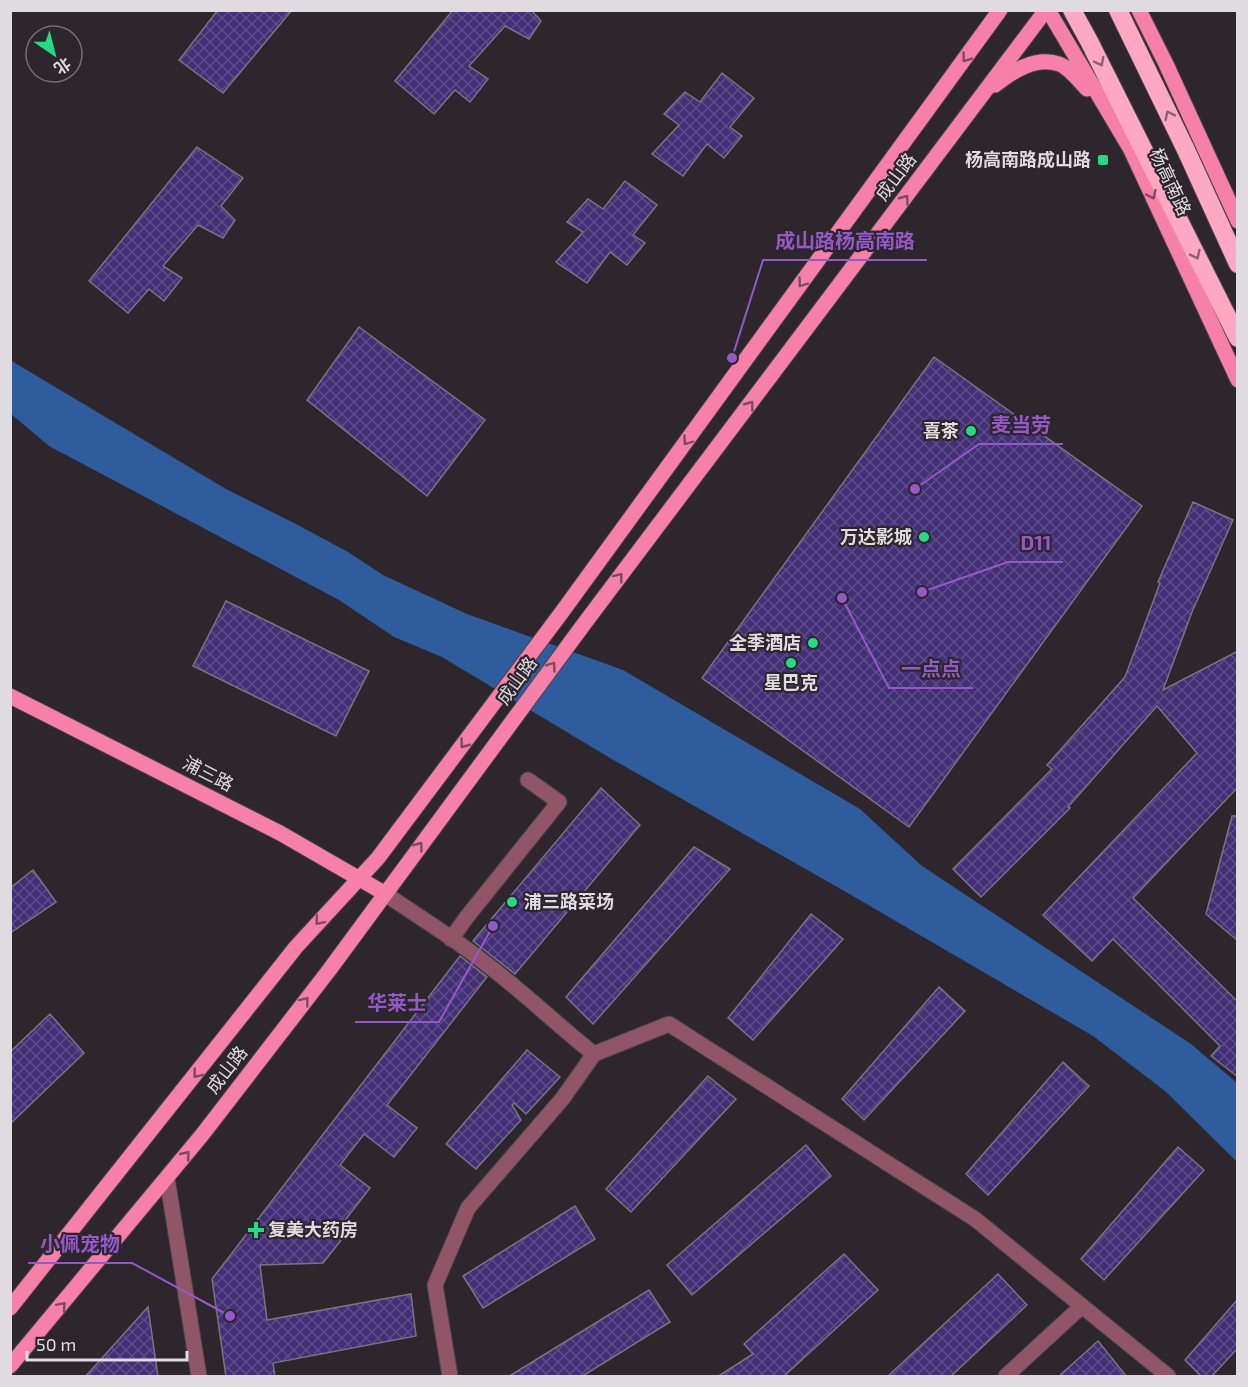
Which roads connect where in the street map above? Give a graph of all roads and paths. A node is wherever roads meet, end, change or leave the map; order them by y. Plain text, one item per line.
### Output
1 (1000, 10) edge
2 (1047, 10) edge
3 (1072, 10) edge
4 (1118, 10) edge
5 (1139, 10) edge
6 (981, 97) junction
7 (1104, 107) junction
8 (1238, 221) edge
9 (1238, 264) edge
10 (1238, 338) edge
11 (1238, 380) edge
12 (10, 696) edge
13 (528, 780) dead end
14 (359, 879) junction
15 (384, 893) junction
16 (451, 939) junction
17 (594, 1054) junction
18 (167, 1178) junction
19 (1082, 1306) junction
20 (10, 1308) edge
21 (10, 1366) edge
22 (198, 1377) edge
23 (450, 1377) edge
24 (1006, 1377) edge
25 (1168, 1377) edge

1 -> 14 main road, 成山路
2 - 6 main road, 成山路
2 - 7 main road, 杨高南路
3 -> 10 highway, 杨高南路
9 -> 4 highway, 杨高南路
5 - 8 main road
6 - 7 main road
15 -> 6 main road, 成山路
7 -> 11 main road, 杨高南路
12 - 14 main road, 浦三路
13 - 16 street
14 - 15 main road, 浦三路
14 -> 20 main road, 成山路
15 - 16 street
18 -> 15 main road, 成山路
16 - 17 street
17 - 19 street
17 - 23 street
21 -> 18 main road, 成山路
18 - 22 street
19 - 24 street
19 - 25 street

